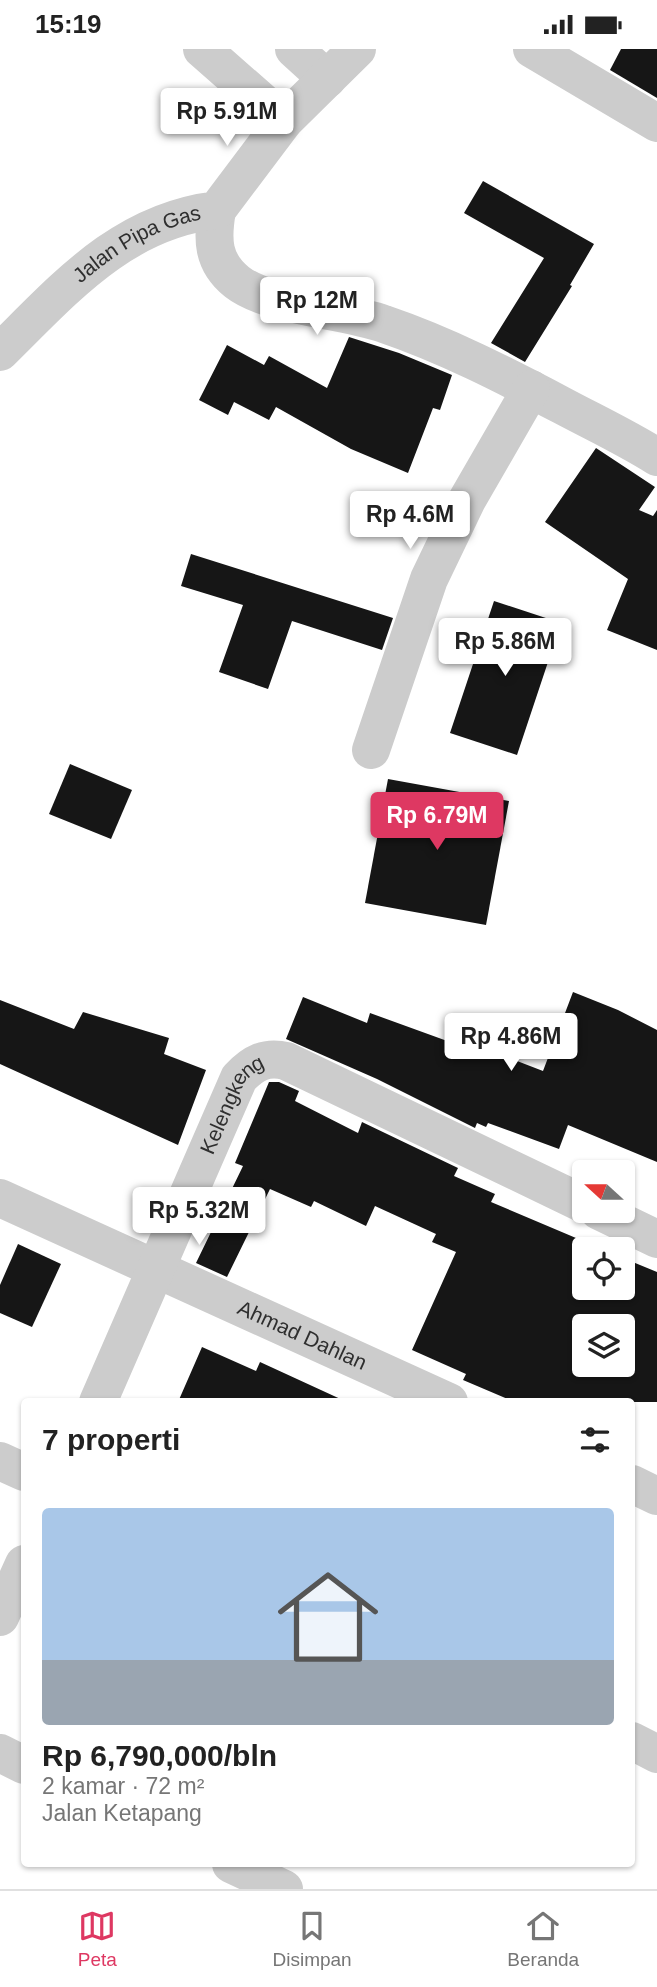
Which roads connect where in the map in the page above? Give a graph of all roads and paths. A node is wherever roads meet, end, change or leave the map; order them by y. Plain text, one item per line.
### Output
1 (202, 49) edge
2 (294, 49) edge
3 (357, 49) edge
4 (532, 49) edge
5 (327, 79) junction
6 (284, 121) junction
7 (657, 123) edge
8 (217, 210) junction
9 (0, 352) edge
10 (531, 389) junction
11 (652, 441) edge
12 (371, 750) dead end
13 (0, 1198) edge
14 (572, 1198) edge
15 (624, 1223) edge
16 (657, 1239) edge
17 (157, 1271) junction
18 (100, 1398) edge
19 (440, 1398) edge
20 (0, 1461) edge
21 (21, 1471) edge
22 (635, 1485) edge
23 (657, 1496) edge
24 (21, 1571) edge
25 (0, 1617) edge
26 (635, 1743) edge
27 (0, 1753) edge
28 (657, 1754) edge
29 (21, 1764) edge
30 (237, 1867) edge
31 (284, 1889) edge

1 - 6 street
2 - 5 street
3 - 5 street, Jalan Pipa Gas
4 - 7 street
5 - 6 street, Jalan Pipa Gas
6 - 8 street, Jalan Pipa Gas
8 - 9 street, Jalan Pipa Gas
8 - 10 street
10 - 11 street
10 - 12 street
13 - 17 street, Ahmad Dahlan
14 - 17 street, Kelengkeng
15 - 16 street
17 - 18 street, Kelengkeng
17 - 19 street, Ahmad Dahlan
20 - 21 street
22 - 23 street
24 - 25 street
26 - 28 street
27 - 29 street
30 - 31 street

